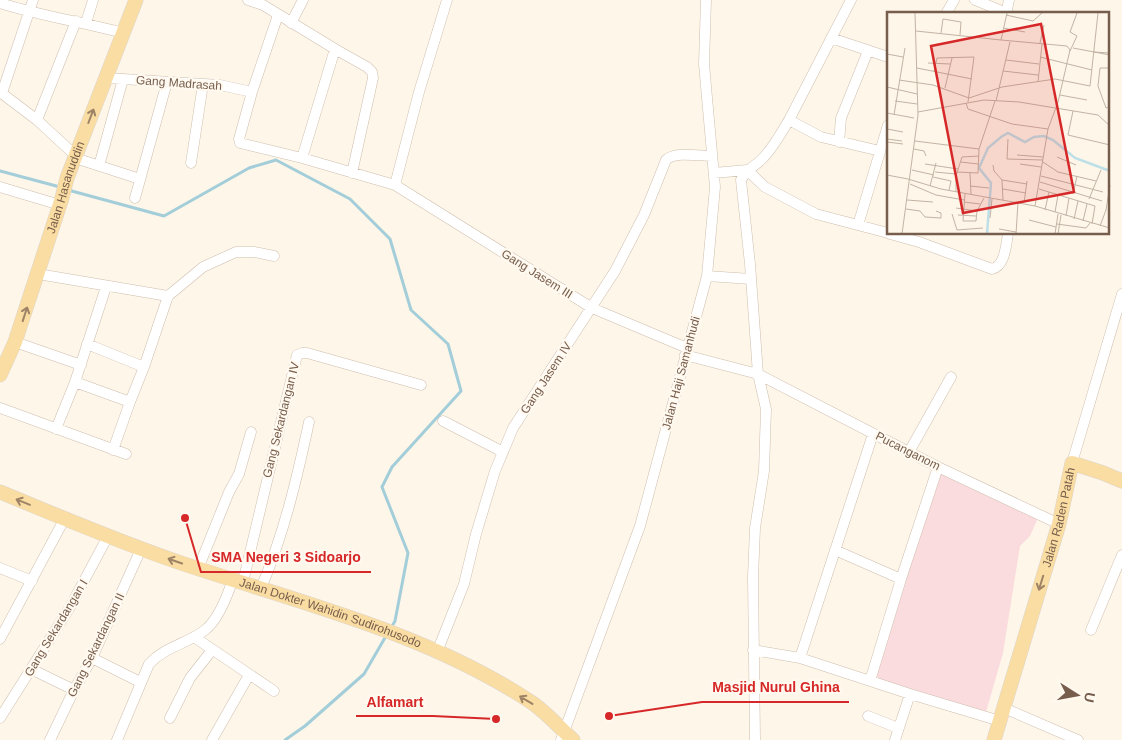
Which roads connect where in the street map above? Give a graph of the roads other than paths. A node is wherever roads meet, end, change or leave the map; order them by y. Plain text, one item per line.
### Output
1 (33, 0) edge
2 (93, 0) edge
3 (136, 0) edge
4 (248, 0) edge
5 (303, 0) edge
6 (447, 0) edge
7 (706, 0) edge
8 (851, 0) edge
9 (954, 0) edge
10 (974, 0) edge
11 (263, 2) edge
12 (0, 3) edge
13 (30, 12) junction
14 (947, 12) edge
15 (1004, 12) edge
16 (278, 15) junction
17 (81, 22) junction
18 (291, 22) junction
19 (123, 34) junction
20 (832, 38) junction
21 (335, 49) junction
22 (868, 51) junction
23 (887, 57) edge
24 (106, 78) junction
25 (122, 79) junction
26 (167, 82) junction
27 (202, 84) junction
28 (1, 92) edge
29 (252, 92) junction
30 (37, 120) junction
31 (789, 120) junction
32 (887, 128) edge
33 (839, 142) junction
34 (880, 151) junction
35 (712, 156) junction
36 (75, 157) junction
37 (302, 158) junction
38 (191, 163) dead end
39 (99, 166) junction
40 (747, 170) junction
41 (352, 173) junction
42 (714, 173) junction
43 (140, 178) junction
44 (395, 185) junction
45 (0, 187) edge
46 (135, 198) dead end
47 (61, 202) junction
48 (858, 225) junction
49 (887, 232) edge
50 (896, 235) edge
51 (1008, 235) edge
52 (274, 256) dead end
53 (38, 274) junction
54 (707, 276) junction
55 (751, 279) junction
56 (106, 287) junction
57 (1122, 294) edge
58 (168, 296) junction
59 (592, 308) junction
60 (16, 342) junction
61 (87, 344) junction
62 (686, 352) junction
63 (81, 365) junction
64 (144, 367) junction
65 (1, 371) edge
66 (758, 374) junction
67 (952, 377) dead end
68 (75, 382) junction
69 (421, 385) dead end
70 (130, 402) junction
71 (0, 408) edge
72 (443, 421) dead end
73 (309, 422) dead end
74 (56, 429) junction
75 (250, 432) dead end
76 (873, 434) junction
77 (113, 450) junction
78 (503, 452) junction
79 (909, 452) junction
80 (126, 454) dead end
81 (1072, 464) junction
82 (938, 467) junction
83 (1122, 482) edge
84 (0, 492) edge
85 (65, 518) junction
86 (1059, 524) junction
87 (108, 536) junction
88 (141, 549) junction
89 (835, 550) junction
90 (1122, 555) edge
91 (0, 568) edge
92 (198, 568) junction
93 (900, 579) junction
94 (238, 580) junction
95 (32, 581) junction
96 (261, 588) junction
97 (1091, 630) dead end
98 (194, 637) junction
99 (0, 639) edge
100 (212, 650) junction
101 (753, 650) junction
102 (437, 652) junction
103 (92, 658) junction
104 (800, 658) junction
105 (31, 669) junction
106 (249, 675) junction
107 (870, 681) junction
108 (140, 682) junction
109 (74, 690) junction
110 (274, 691) dead end
111 (910, 694) junction
112 (1002, 714) junction
113 (868, 716) dead end
114 (0, 718) edge
115 (170, 718) dead end
116 (898, 728) junction
117 (566, 737) edge
118 (50, 740) edge
119 (117, 740) edge
120 (212, 740) edge
121 (755, 740) edge
122 (894, 740) edge
123 (994, 740) edge
124 (1078, 740) edge

1 - 13 street
2 - 17 street
3 - 19 main road, Jalan Hasanuddin
4 - 11 street
5 - 18 street
6 - 44 street
7 - 35 street, Jalan Haji Samanhudi
8 - 20 street
9 - 14 street
10 - 15 street
11 - 16 street
12 - 13 street
13 - 17 street
13 - 28 street
16 - 18 street
16 - 29 street
17 - 19 street
17 - 30 street
18 - 21 street
19 - 24 main road, Jalan Hasanuddin
20 - 22 street
20 - 31 street
21 - 37 street
21 - 41 street
22 - 23 street
22 - 33 street
24 - 25 street, Gang Madrasah
36 -> 24 main road, Jalan Hasanuddin
25 - 26 street, Gang Madrasah
25 - 39 street
26 - 27 street, Gang Madrasah
26 - 43 street
27 - 29 street, Gang Madrasah
27 - 38 street
28 - 30 street
29 - 37 street, Gang Jasem III
30 - 36 street
31 - 33 street
31 - 40 street
32 - 34 street
33 - 34 street
34 - 48 street
35 - 42 street, Jalan Haji Samanhudi
35 - 59 street, Gang Jasem IV
36 - 39 street
36 - 47 main road, Jalan Hasanuddin
37 - 41 street, Gang Jasem III
39 - 43 street
40 - 42 street
40 - 48 street
40 - 55 street
41 - 44 street, Gang Jasem III
42 - 54 street, Jalan Haji Samanhudi
43 - 46 street
44 - 59 street, Gang Jasem III
45 - 47 street
47 - 53 main road, Jalan Hasanuddin
48 - 49 street
50 - 51 street
52 - 58 street
53 - 56 street
60 -> 53 main road, Jalan Hasanuddin
54 - 55 street
54 - 62 street, Jalan Haji Samanhudi
55 - 66 street
56 - 58 street
56 - 61 street
57 - 81 street, Jalan Raden Patah
58 - 64 street
59 - 62 street, Gang Jasem III
59 - 78 street, Gang Jasem IV
60 - 63 street
60 - 65 main road, Jalan Hasanuddin
61 - 63 street
61 - 64 street
62 - 66 street, Pucanganom
62 - 117 street, Jalan Haji Samanhudi
63 - 68 street
64 - 70 street
66 - 76 street, Pucanganom
66 - 101 street
67 - 79 street
68 - 70 street
68 - 74 street
69 - 94 street, Gang Sekardangan IV
70 - 77 street
71 - 74 street
72 - 78 street
73 - 96 street
74 - 77 street
75 - 92 street
76 - 79 street, Pucanganom
76 - 89 street
77 - 80 street
78 - 102 street, Gang Jasem IV
79 - 82 street, Pucanganom
81 - 83 main road
81 - 86 main road, Jalan Raden Patah
82 - 86 street, Pucanganom
82 - 93 street
85 -> 84 main road, Jalan Dokter Wahidin Sudirohusodo
85 - 87 main road, Jalan Dokter Wahidin Sudirohusodo
85 - 95 street
86 -> 112 main road, Jalan Raden Patah
87 - 88 main road, Jalan Dokter Wahidin Sudirohusodo
87 - 105 street, Gang Sekardangan I
92 -> 88 main road, Jalan Dokter Wahidin Sudirohusodo
88 - 103 street, Gang Sekardangan II
89 - 93 street
89 - 104 street
90 - 97 street
91 - 95 street
92 - 94 main road, Jalan Dokter Wahidin Sudirohusodo
93 - 107 street
94 - 96 main road, Jalan Dokter Wahidin Sudirohusodo
94 - 98 street
95 - 99 street
96 - 102 main road, Jalan Dokter Wahidin Sudirohusodo
98 - 100 street
98 - 108 street
100 - 106 street
100 - 115 street
101 - 104 street
101 - 121 street
117 -> 102 main road, Jalan Dokter Wahidin Sudirohusodo
103 - 108 street
103 - 109 street, Gang Sekardangan II
104 - 107 street
105 - 109 street
105 - 114 street, Gang Sekardangan I
106 - 110 street
106 - 120 street
107 - 111 street
108 - 119 street
109 - 118 street, Gang Sekardangan II
111 - 112 street
111 - 116 street
112 - 123 main road, Jalan Raden Patah
112 - 124 street
113 - 116 street
116 - 122 street

